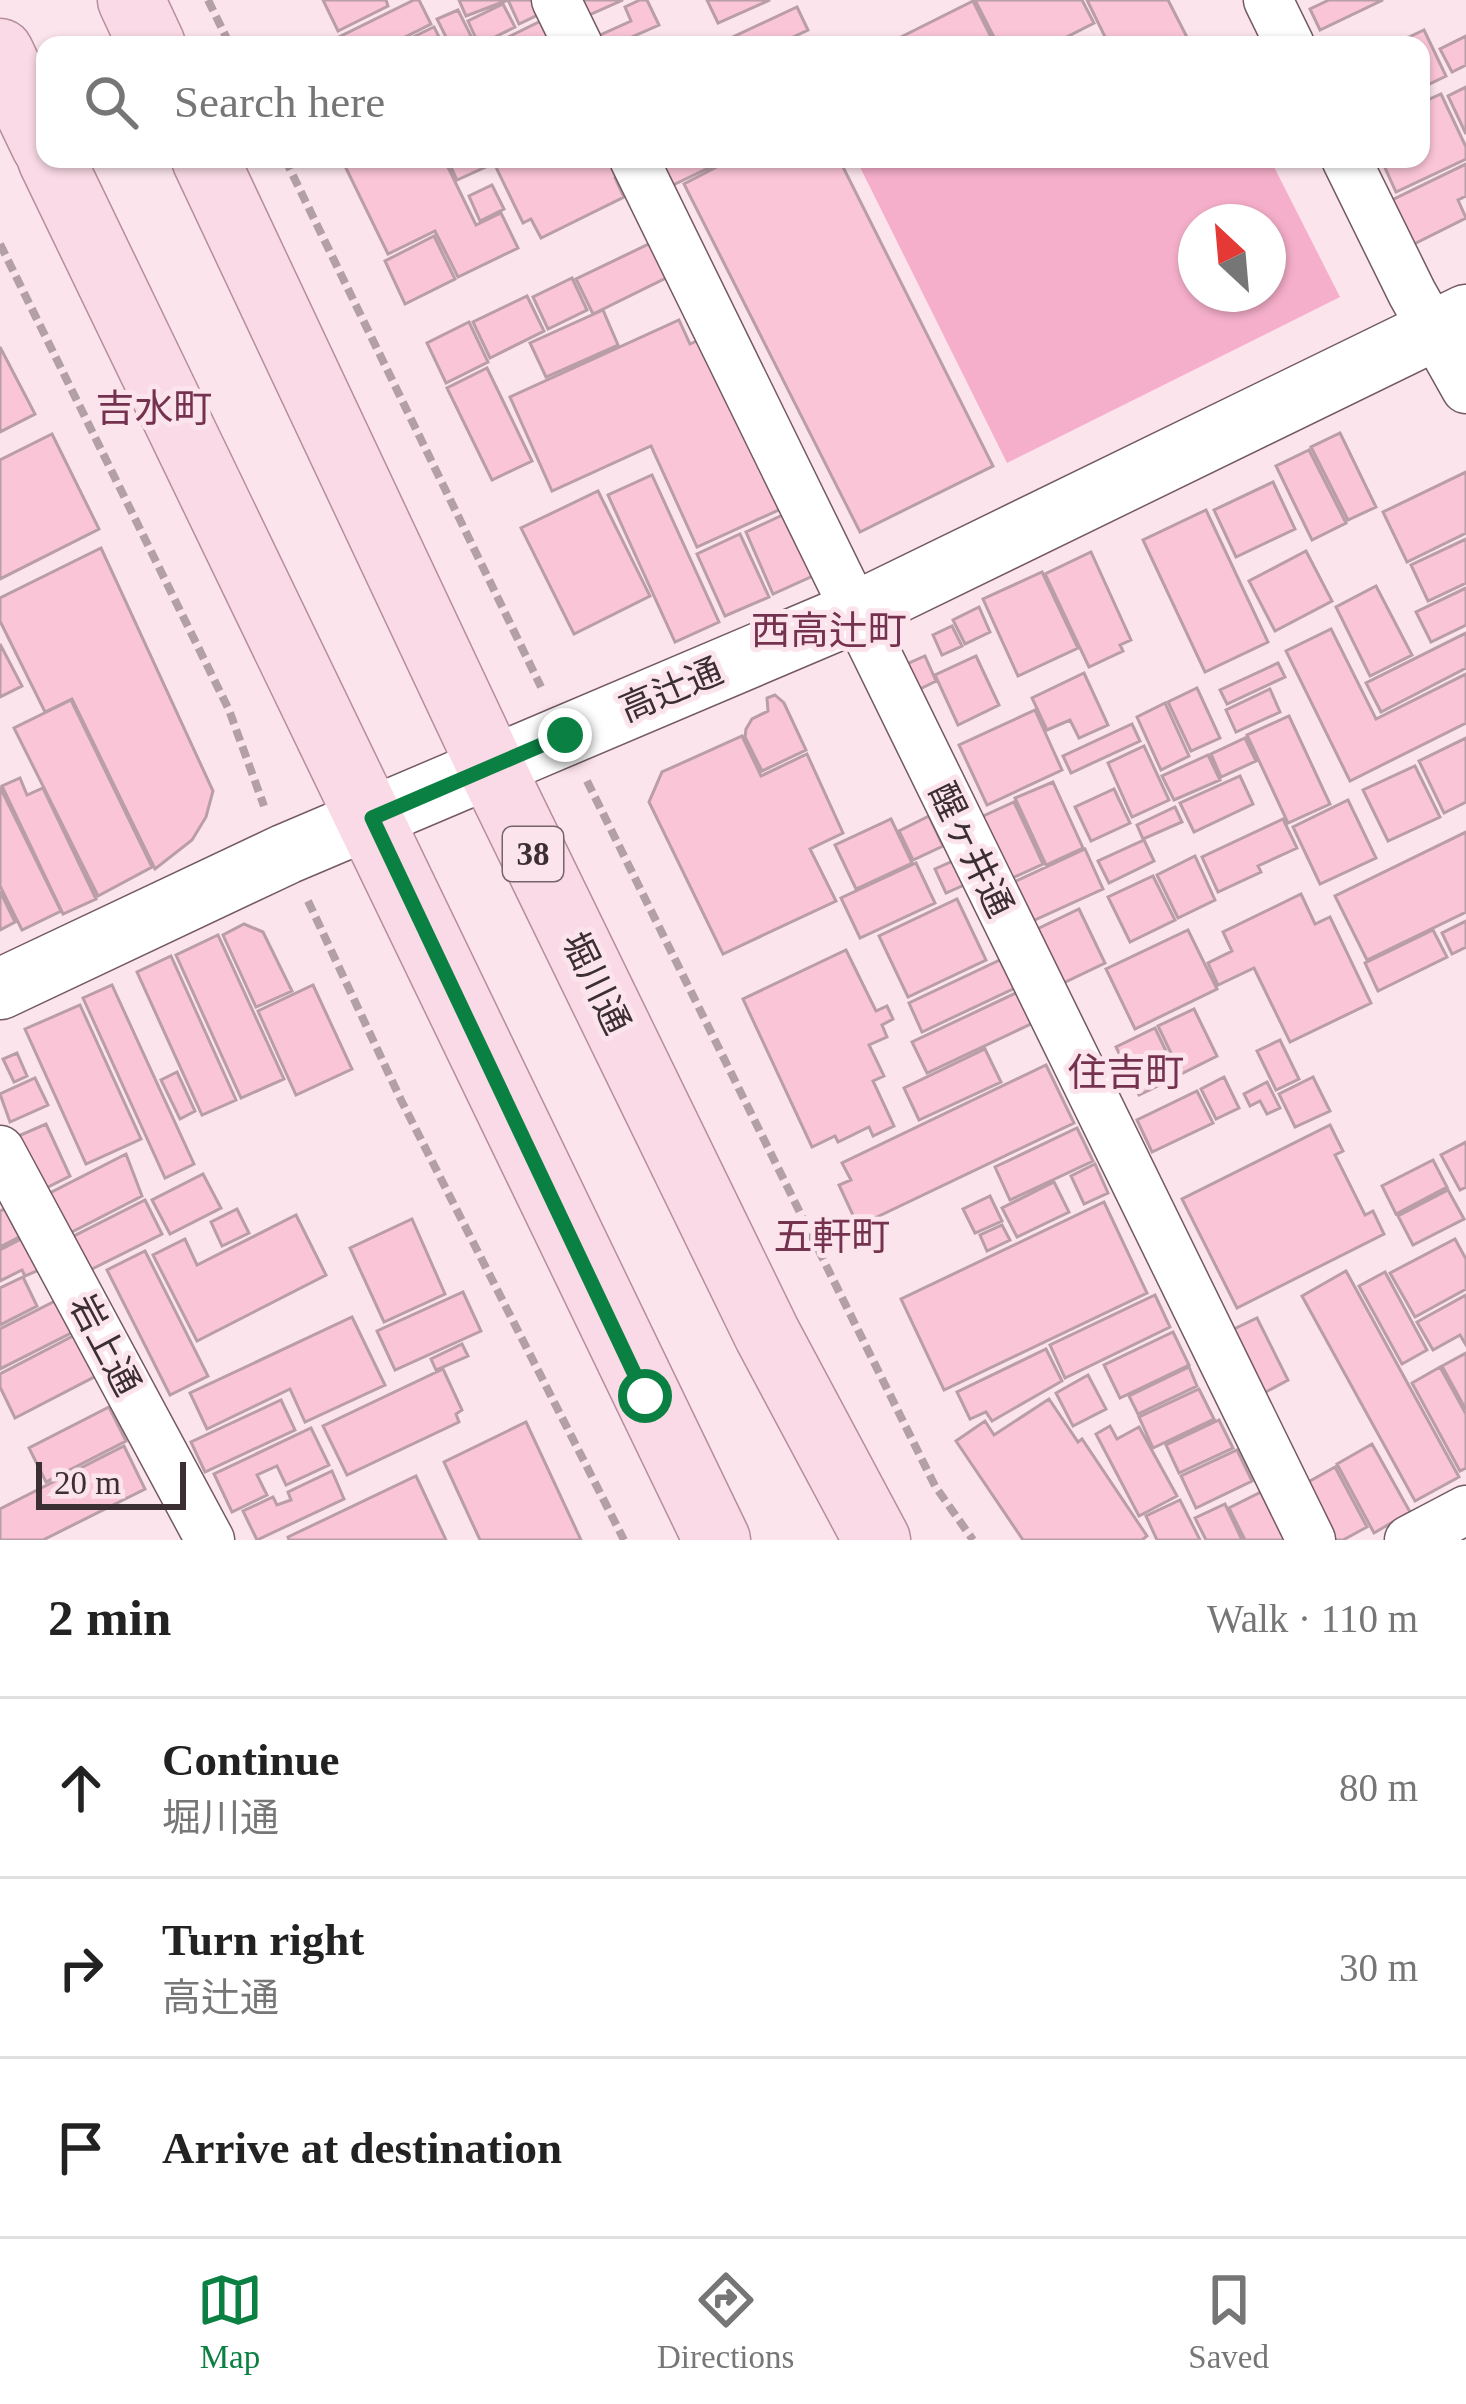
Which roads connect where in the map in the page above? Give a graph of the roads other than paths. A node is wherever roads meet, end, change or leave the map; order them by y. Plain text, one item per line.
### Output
1 (131, 0) edge
2 (556, 0) edge
3 (1268, 0) edge
4 (148, 36) edge
5 (574, 36) edge
6 (1286, 36) edge
7 (0, 52) edge
8 (36, 127) edge
9 (56, 168) edge
10 (210, 168) edge
11 (638, 168) edge
12 (1352, 168) edge
13 (1450, 323) edge
14 (1466, 389) edge
15 (854, 613) junction
16 (491, 767) junction
17 (372, 818) junction
18 (0, 989) edge
19 (0, 1150) edge
20 (1466, 1510) edge
21 (210, 1540) edge
22 (717, 1540) edge
23 (877, 1540) edge
24 (1311, 1540) edge
25 (1408, 1540) edge

1 - 4 main road
2 - 5 street
3 - 6 street
7 - 8 main road
9 - 17 main road
10 - 16 main road, 堀川通 / 38
11 - 15 street, 醒ヶ井通
12 - 13 street
13 - 14 street
13 - 15 street, 高辻通
15 - 16 street, 高辻通
15 - 24 street, 醒ヶ井通
16 - 17 street, 高辻通
16 - 23 main road, 堀川通 / 38
17 - 18 street, 高辻通
17 - 22 main road
19 - 21 street, 岩上通
20 - 25 street

